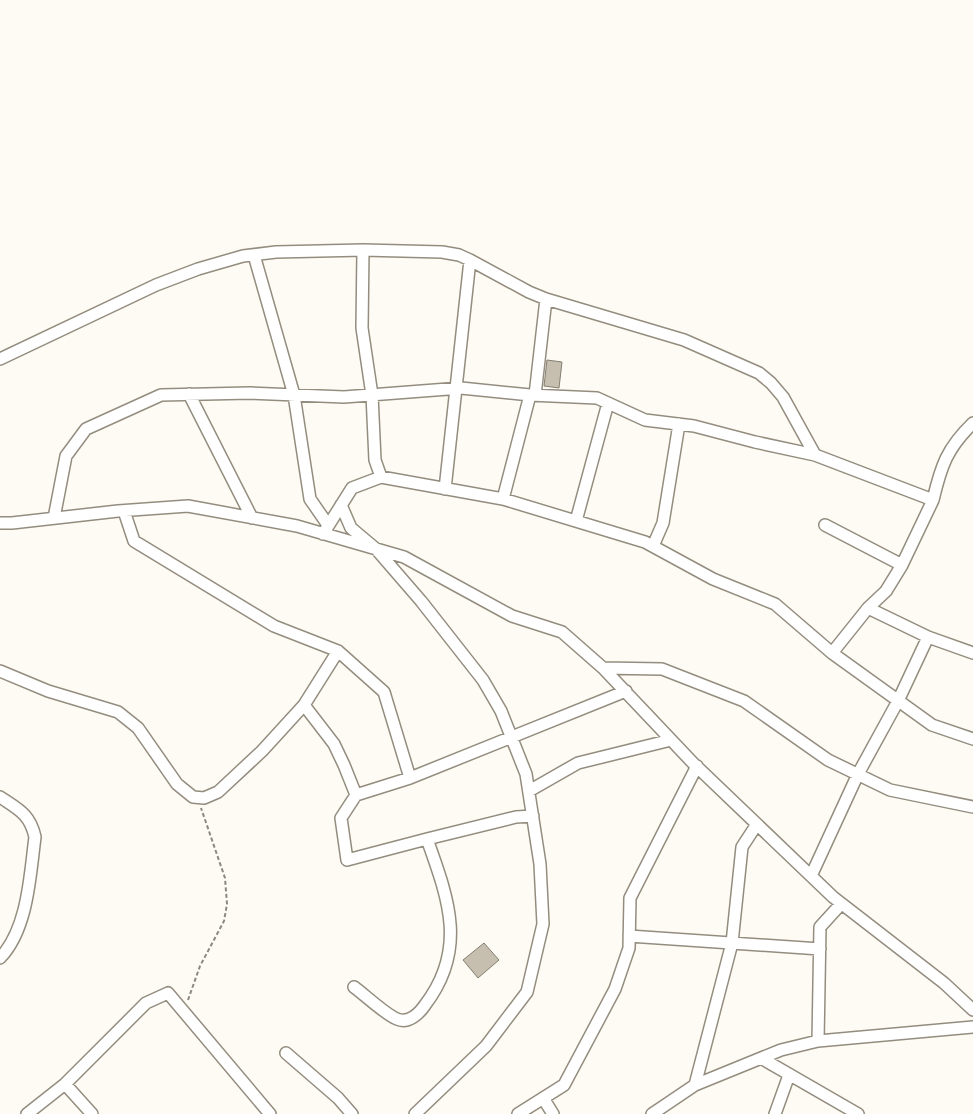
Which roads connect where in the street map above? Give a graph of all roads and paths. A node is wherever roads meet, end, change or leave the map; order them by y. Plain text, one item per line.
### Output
1 (363, 250) junction
2 (254, 255) junction
3 (470, 260) junction
4 (546, 299) junction
5 (0, 359) edge
6 (455, 389) junction
7 (189, 394) junction
8 (294, 395) junction
9 (372, 395) junction
10 (533, 395) junction
11 (608, 403) junction
12 (973, 423) edge
13 (679, 424) junction
14 (815, 455) junction
15 (381, 477) junction
16 (446, 488) junction
17 (503, 499) junction
18 (933, 500) junction
19 (341, 505) junction
20 (124, 511) junction
21 (54, 518) junction
22 (252, 518) junction
23 (576, 521) junction
24 (0, 523) edge
25 (824, 525) dead end
26 (325, 530) junction
27 (653, 546) junction
28 (376, 549) junction
29 (902, 564) junction
30 (868, 608) junction
31 (928, 637) junction
32 (338, 651) junction
33 (832, 653) junction
34 (973, 653) edge
35 (604, 668) junction
36 (0, 671) edge
37 (626, 691) junction
38 (898, 701) junction
39 (304, 705) junction
40 (512, 738) junction
41 (973, 739) edge
42 (671, 740) junction
43 (697, 766) junction
44 (858, 774) junction
45 (410, 778) junction
46 (529, 791) junction
47 (356, 795) junction
48 (0, 797) edge
49 (199, 798) junction
50 (973, 807) edge
51 (533, 816) junction
52 (757, 824) junction
53 (427, 839) junction
54 (812, 876) junction
55 (841, 904) junction
56 (629, 936) junction
57 (732, 943) junction
58 (820, 949) junction
59 (0, 958) edge
60 (354, 987) dead end
61 (968, 998) edge
62 (973, 1010) edge
63 (185, 1012) junction
64 (973, 1027) edge
65 (818, 1041) junction
66 (286, 1053) dead end
67 (761, 1058) junction
68 (789, 1075) junction
69 (64, 1084) junction
70 (695, 1085) junction
71 (543, 1098) junction
72 (26, 1114) edge
73 (92, 1114) edge
74 (270, 1114) edge
75 (352, 1114) edge
76 (414, 1114) edge
77 (518, 1114) edge
78 (553, 1114) edge
79 (652, 1114) edge
80 (775, 1114) edge
81 (858, 1114) edge

1 - 2 street
1 - 3 street
1 - 9 street
2 - 5 street
2 - 8 street
3 - 4 street
3 - 6 street
4 - 10 street
4 - 14 street
6 - 9 street
6 - 10 street
6 - 16 street
7 - 8 street
7 - 21 street
7 - 22 street
8 - 9 street
8 - 26 street
9 - 15 street
10 - 11 street
10 - 17 street
11 - 13 street
11 - 23 street
12 - 18 street
13 - 14 street
13 - 27 street
14 - 18 street
15 - 16 street
15 - 19 street
16 - 17 street
17 - 23 street
18 - 29 street
19 - 26 street
19 - 28 street
20 - 21 street
20 - 22 street
20 - 32 street
21 - 24 street
22 - 26 street
23 - 27 street
25 - 29 street
26 - 28 street
27 - 33 street
28 - 35 street
28 - 40 street
29 - 30 street
30 - 31 street
30 - 33 street
31 - 34 street
31 - 38 street
32 - 39 street
32 - 45 street
33 - 38 street
35 - 37 street
35 - 44 street
36 - 49 street
37 - 40 street
37 - 42 street
38 - 41 street
38 - 44 street
39 - 47 street
39 - 49 street
40 - 45 street
40 - 46 street
42 - 43 street
42 - 46 street
43 - 52 street
43 - 56 street
44 - 50 street
44 - 54 street
45 - 47 street
46 - 51 street
47 - 53 street
48 - 59 street
49 - 63 path
51 - 53 street
51 - 76 street
52 - 54 street
52 - 57 street
53 - 60 street
54 - 55 street
55 - 58 street
55 - 61 street
56 - 57 street
56 - 71 street
57 - 58 street
57 - 70 street
58 - 65 street
61 - 62 street
63 - 69 street
63 - 74 street
64 - 65 street
65 - 67 street
66 - 75 street
67 - 68 street
67 - 70 street
68 - 80 street
68 - 81 street
69 - 72 street
69 - 73 street
70 - 79 street
71 - 77 street
71 - 78 street

